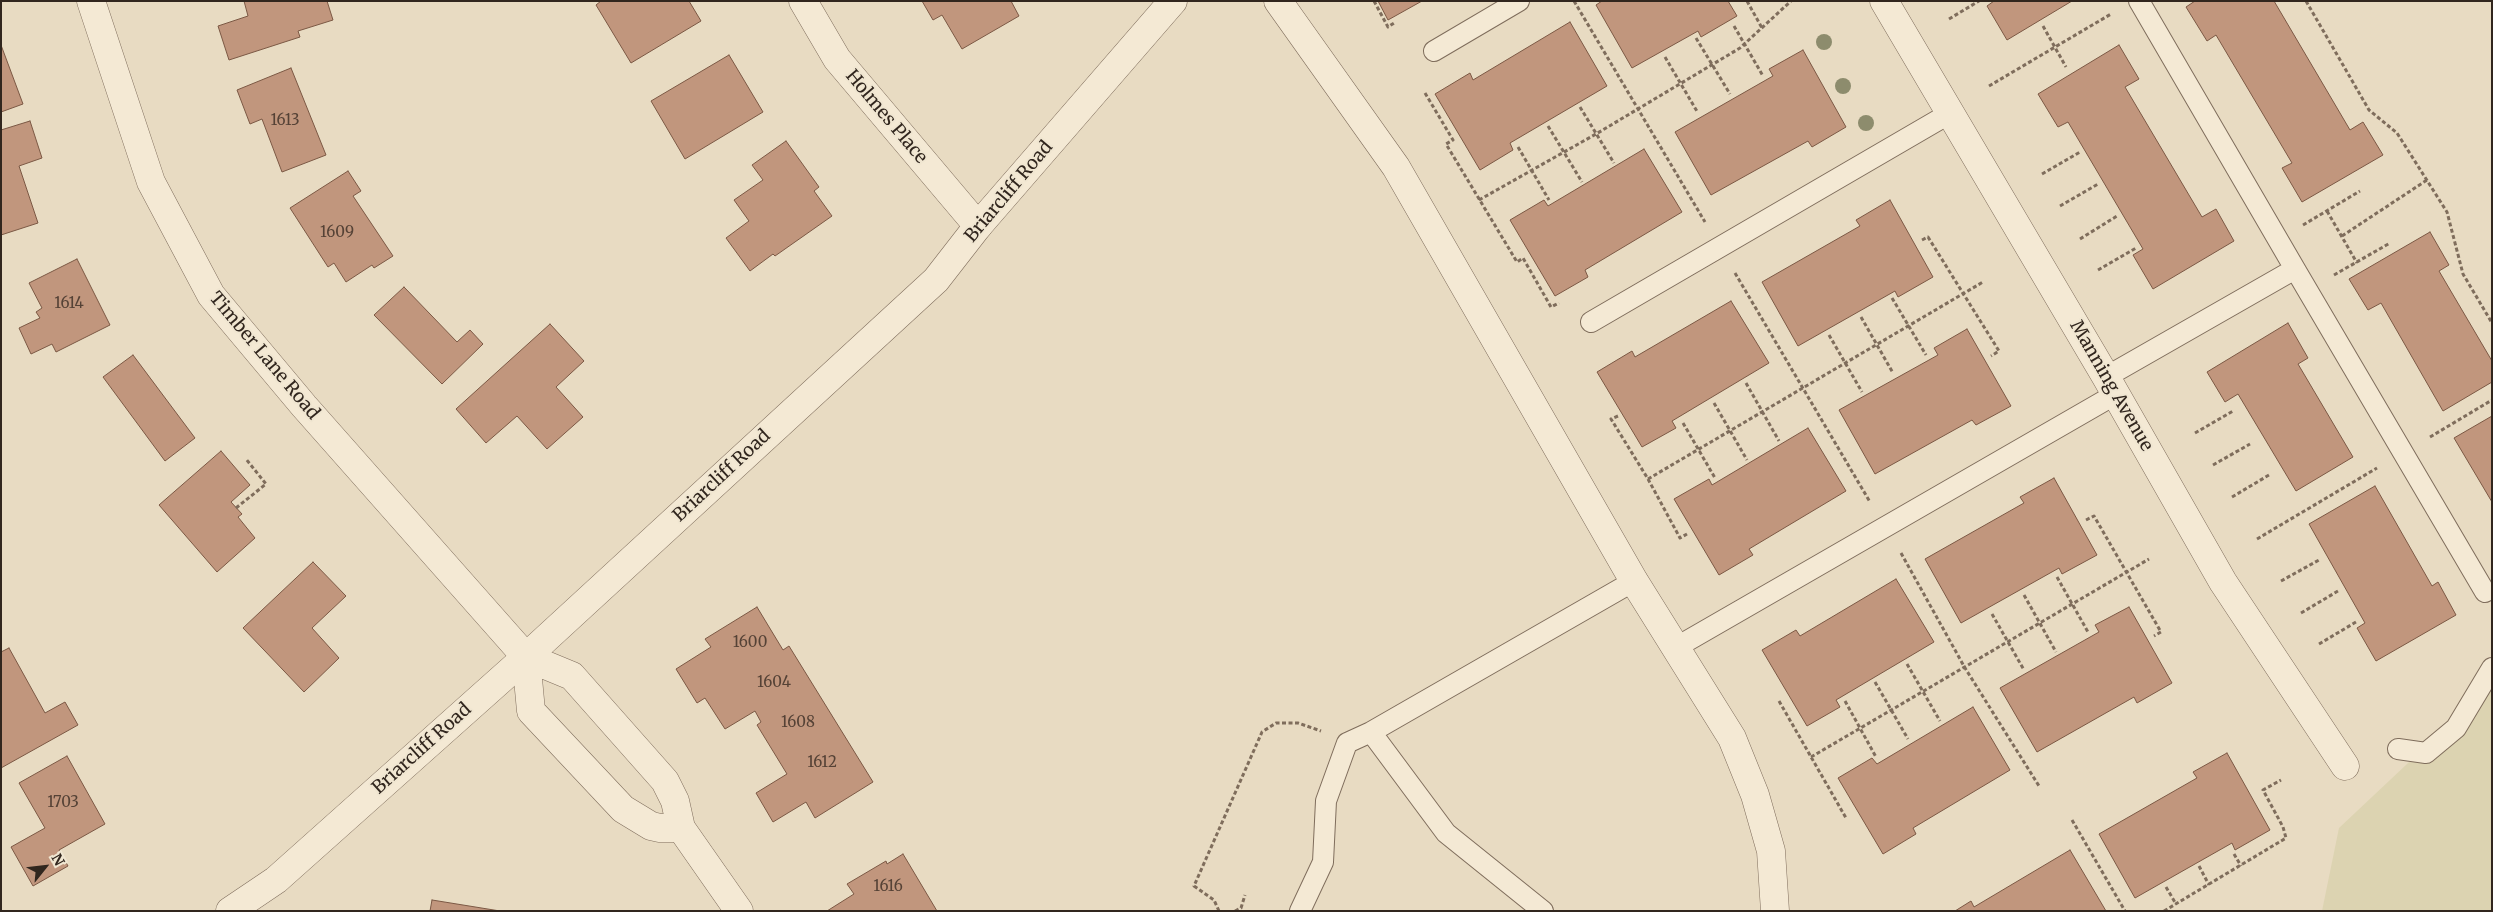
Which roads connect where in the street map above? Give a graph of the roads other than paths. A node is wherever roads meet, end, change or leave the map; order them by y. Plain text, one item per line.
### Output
1 (91, 1) edge
2 (803, 1) edge
3 (1173, 1) edge
4 (1278, 1) edge
5 (1519, 1) edge
6 (1884, 1) edge
7 (2139, 1) edge
8 (1434, 51) dead end
9 (1952, 112) junction
10 (978, 226) junction
11 (2295, 269) junction
12 (1591, 322) dead end
13 (2111, 385) junction
14 (1634, 581) junction
15 (2485, 592) dead end
16 (1675, 648) junction
17 (526, 657) junction
18 (2492, 668) edge
19 (1371, 732) junction
20 (2398, 750) dead end
21 (2345, 766) dead end
22 (681, 828) junction
23 (230, 911) edge
24 (739, 911) edge
25 (1300, 911) edge
26 (1543, 911) edge
27 (1775, 911) edge

1 - 17 street, Timber Lane Road
2 - 10 street, Holmes Place
3 - 10 street, Briarcliff Road
4 - 14 street
5 - 8 lane
6 - 9 street, Manning Avenue
7 - 11 lane
9 - 12 lane
9 - 13 street, Manning Avenue
10 - 17 street, Briarcliff Road
11 - 13 lane
11 - 15 lane
13 - 16 lane
13 - 21 street, Manning Avenue
14 - 16 street
14 - 19 lane
16 - 27 street
17 - 22 street
17 - 22 street
17 - 23 street, Briarcliff Road
18 - 20 lane
19 - 25 lane
19 - 26 lane
22 - 24 street

